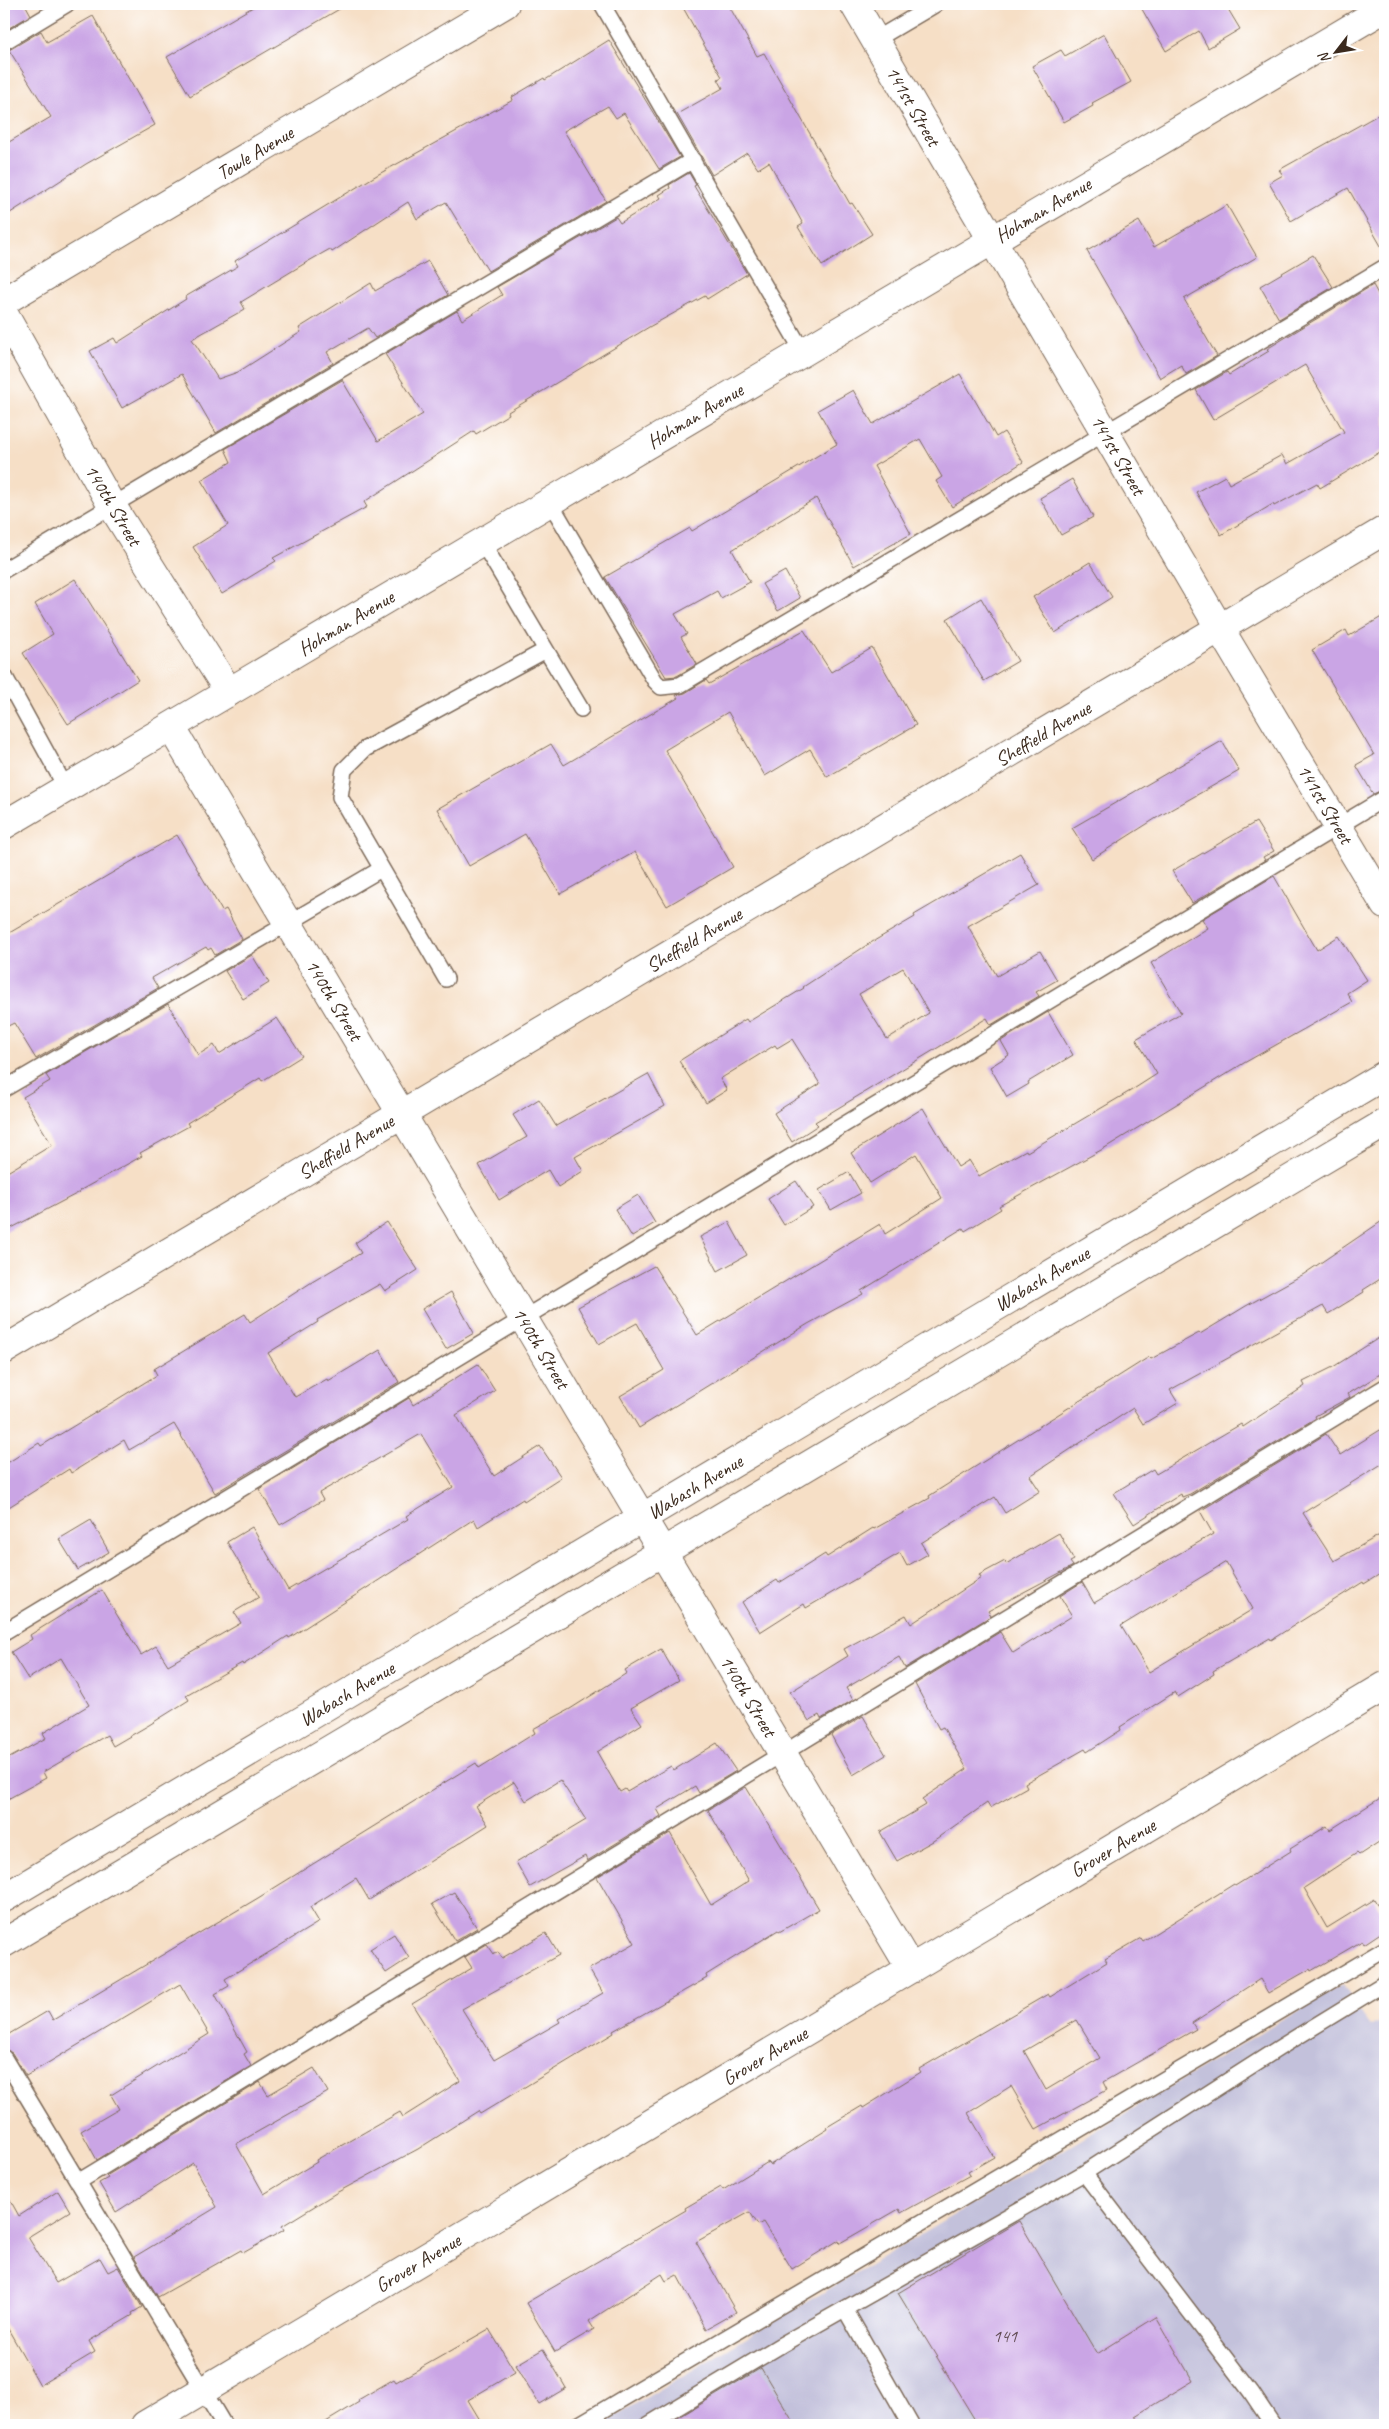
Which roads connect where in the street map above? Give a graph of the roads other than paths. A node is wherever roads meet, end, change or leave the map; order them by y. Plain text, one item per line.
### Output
1 (67, 4) edge
2 (505, 4) edge
3 (602, 4) edge
4 (854, 4) edge
5 (936, 4) edge
6 (1385, 8) edge
7 (875, 40) junction
8 (4, 42) edge
9 (693, 160) junction
10 (992, 240) junction
11 (1385, 267) edge
12 (4, 301) edge
13 (4, 314) edge
14 (803, 352) junction
15 (1106, 434) junction
16 (550, 502) junction
17 (112, 506) junction
18 (1385, 530) edge
19 (482, 542) junction
20 (4, 570) edge
21 (1220, 629) junction
22 (546, 650) junction
23 (4, 674) edge
24 (229, 692) junction
25 (581, 709) dead end
26 (171, 727) junction
27 (66, 788) junction
28 (1385, 798) edge
29 (4, 825) edge
30 (1338, 826) junction
31 (381, 869) junction
32 (1385, 905) edge
33 (288, 922) junction
34 (446, 979) dead end
35 (1385, 1075) edge
36 (4, 1089) edge
37 (401, 1114) junction
38 (1385, 1123) edge
39 (523, 1318) junction
40 (4, 1350) edge
41 (1385, 1387) edge
42 (642, 1518) junction
43 (663, 1552) junction
44 (4, 1632) edge
45 (1385, 1686) edge
46 (782, 1753) junction
47 (4, 1898) edge
48 (4, 1943) edge
49 (1385, 1948) edge
50 (911, 1969) junction
51 (1385, 1983) edge
52 (4, 2058) edge
53 (1084, 2174) junction
54 (78, 2182) junction
55 (845, 2309) junction
56 (205, 2390) junction
57 (145, 2425) edge
58 (224, 2425) edge
59 (578, 2425) edge
60 (648, 2425) edge
61 (911, 2425) edge
62 (1273, 2425) edge

1 - 8 lane
2 - 12 street, Towle Avenue
3 - 9 lane
4 - 7 street, 141st Street
5 - 7 lane
6 - 10 street, Hohman Avenue
7 - 10 street, 141st Street
9 - 14 lane
9 - 17 lane
10 - 14 street, Hohman Avenue
10 - 15 street, 141st Street
11 - 15 lane
13 - 17 street, 140th Street
14 - 16 street, Hohman Avenue
15 - 16 lane
15 - 21 street, 141st Street
16 - 19 street, Hohman Avenue
17 - 20 lane
17 - 24 street, 140th Street
18 - 21 street, Sheffield Avenue
19 - 22 lane
19 - 24 street, Hohman Avenue
21 - 30 street, 141st Street
21 - 37 street, Sheffield Avenue
22 - 25 lane
22 - 31 lane
23 - 27 lane
24 - 26 street, Hohman Avenue
26 - 27 street, Hohman Avenue
26 - 33 street, 140th Street
27 - 29 street, Hohman Avenue
28 - 30 lane
30 - 32 street, 141st Street
30 - 39 lane
31 - 33 lane
31 - 34 lane
33 - 36 lane
33 - 37 street, 140th Street
35 - 42 street, Wabash Avenue
37 - 39 street, 140th Street
37 - 40 street, Sheffield Avenue
38 - 43 street, Wabash Avenue
39 - 42 street, 140th Street
39 - 44 lane
41 - 46 lane
42 - 43 street, 140th Street
42 - 47 street, Wabash Avenue
43 - 46 street, 140th Street
43 - 48 street, Wabash Avenue
45 - 50 street, Grover Avenue
46 - 50 street, 140th Street
46 - 54 lane
49 - 59 lane
50 - 56 street, Grover Avenue
51 - 53 lane
52 - 54 lane
53 - 55 lane
53 - 62 lane
54 - 56 lane
55 - 60 lane
55 - 61 lane
56 - 57 street, Grover Avenue
56 - 58 lane

